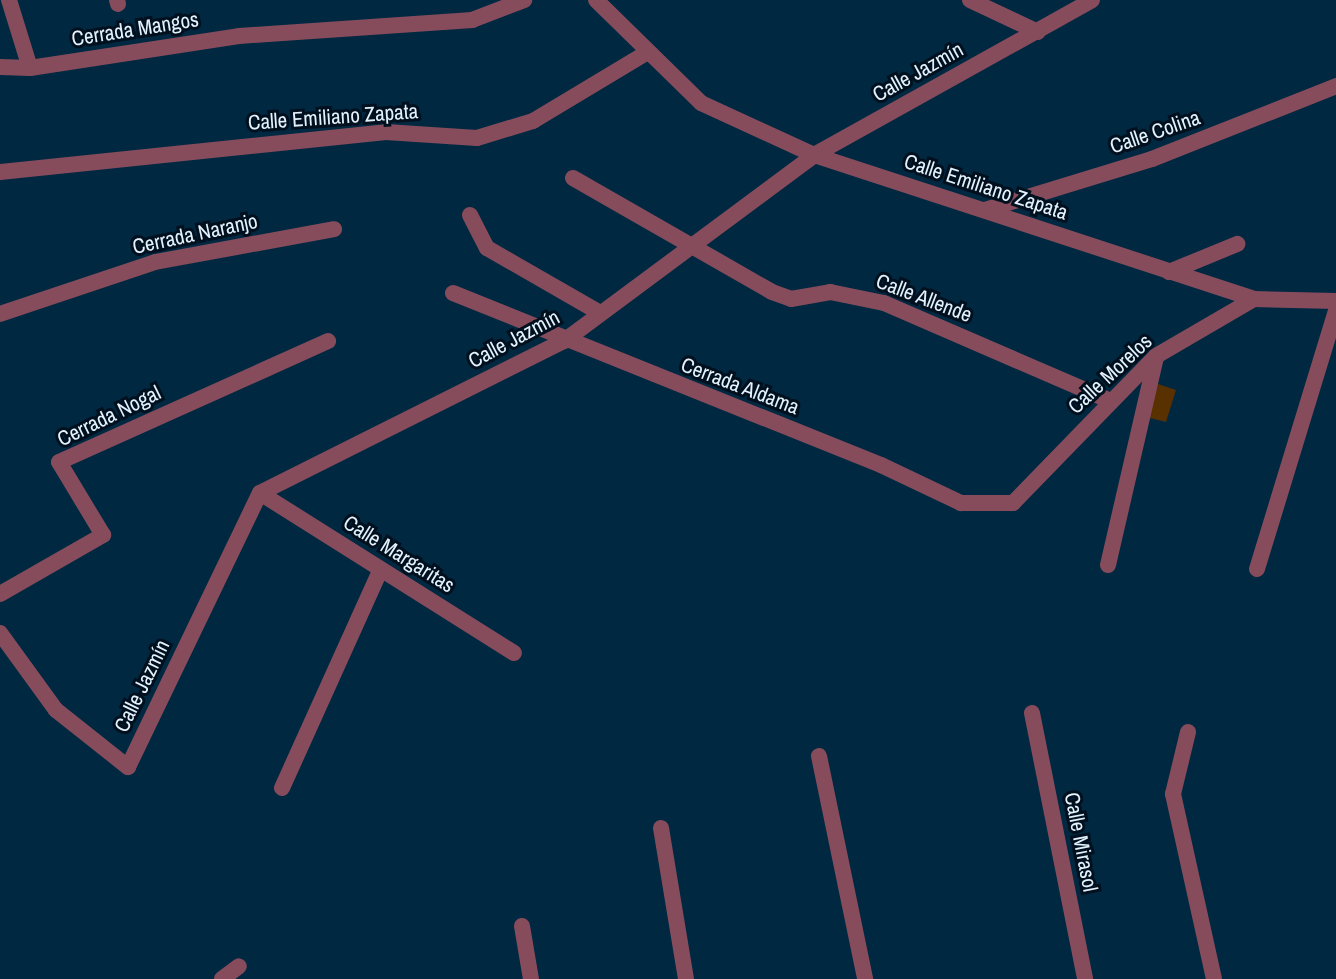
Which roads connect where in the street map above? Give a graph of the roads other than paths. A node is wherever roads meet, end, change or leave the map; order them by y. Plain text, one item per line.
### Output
1 (9, 0) edge
2 (524, 0) edge
3 (596, 0) edge
4 (970, 0) edge
5 (1092, 0) edge
6 (1038, 32) junction
7 (648, 52) junction
8 (0, 68) edge
9 (30, 68) junction
10 (1336, 86) edge
11 (814, 154) junction
12 (0, 172) edge
13 (573, 178) dead end
14 (985, 210) junction
15 (470, 215) dead end
16 (334, 229) dead end
17 (690, 243) junction
18 (1237, 244) dead end
19 (1169, 272) junction
20 (453, 293) dead end
21 (1254, 299) junction
22 (1336, 301) edge
23 (1336, 311) edge
24 (600, 313) junction
25 (0, 314) edge
26 (328, 341) dead end
27 (564, 341) junction
28 (1156, 356) junction
29 (1110, 401) junction
30 (260, 493) junction
31 (1013, 503) joint
32 (1108, 565) dead end
33 (381, 569) junction
34 (1257, 569) dead end
35 (0, 594) edge
36 (0, 633) edge
37 (514, 653) dead end
38 (1032, 713) dead end
39 (1188, 732) dead end
40 (819, 756) dead end
41 (282, 788) dead end
42 (661, 828) dead end
43 (522, 926) dead end
44 (239, 966) dead end
45 (222, 979) edge
46 (531, 979) edge
47 (686, 979) edge
48 (865, 979) edge
49 (1085, 979) edge
50 (1215, 979) edge

1 - 9 street
2 - 9 street, Cerrada Mangos
3 - 7 street, Calle Emiliano Zapata
4 - 6 street
5 - 6 street, Calle Jazmín
6 - 11 street, Calle Jazmín
7 - 11 street, Calle Emiliano Zapata
7 - 12 street, Calle Emiliano Zapata
8 - 9 street, Cerrada Mangos
10 - 14 street, Calle Colina
11 - 14 street, Calle Emiliano Zapata
11 - 17 street, Calle Jazmín
13 - 17 street, Calle Allende
14 - 19 street, Calle Emiliano Zapata
15 - 24 street
16 - 25 street, Cerrada Naranjo
17 - 24 street, Calle Jazmín
17 - 29 street, Calle Allende
18 - 19 street
19 - 21 street, Calle Emiliano Zapata
20 - 27 street, Cerrada Aldama
21 - 22 street, Calle Emiliano Zapata
21 - 28 street, Calle Morelos
23 - 34 street
24 - 27 street, Calle Jazmín
26 - 35 street, Cerrada Nogal
27 - 30 street, Calle Jazmín
27 - 31 street, Cerrada Aldama
28 - 29 street, Calle Morelos
28 - 32 street
29 - 31 street, Calle Morelos
30 - 33 street, Calle Margaritas
30 - 36 street, Calle Jazmín
33 - 37 street, Calle Margaritas
33 - 41 street
38 - 49 street, Calle Mirasol
39 - 50 street
40 - 48 street
42 - 47 street
43 - 46 street
44 - 45 street

